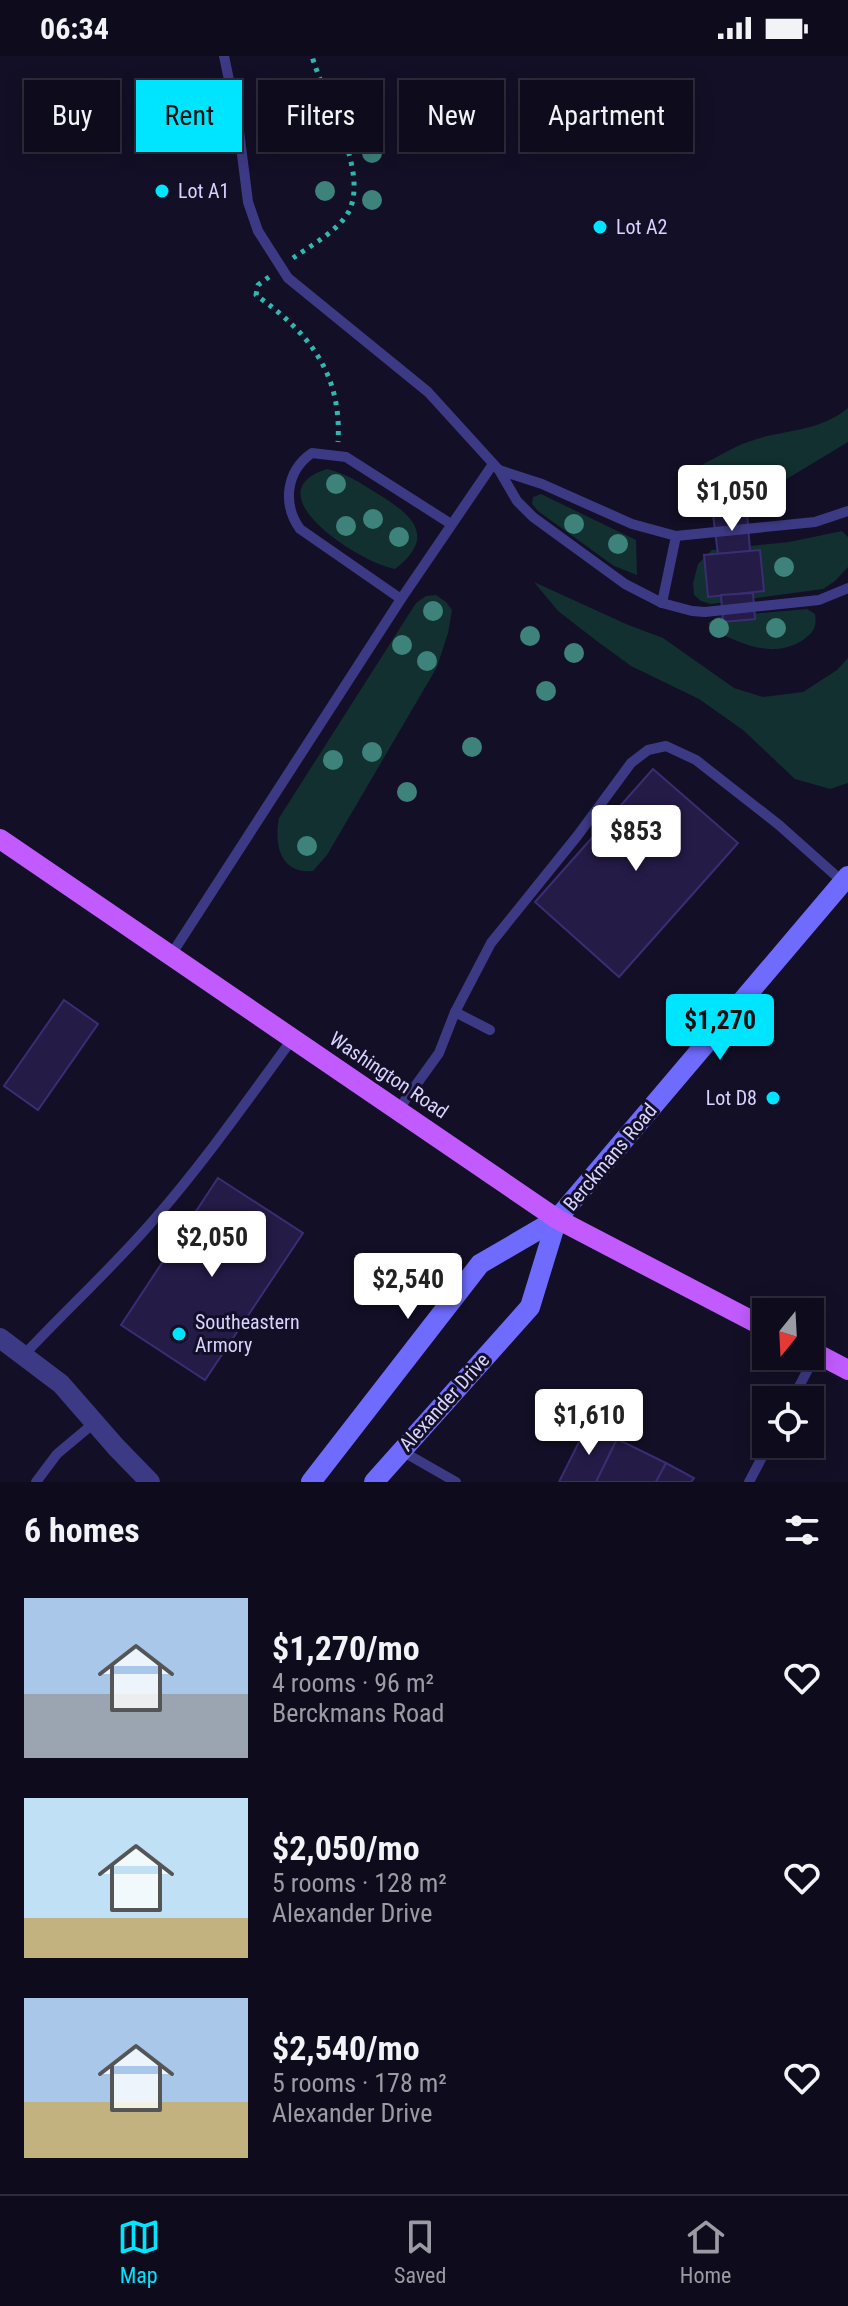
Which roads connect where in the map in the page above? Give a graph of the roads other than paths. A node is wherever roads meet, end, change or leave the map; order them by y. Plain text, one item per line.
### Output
1 (224, 56) edge
2 (496, 467) junction
3 (848, 511) edge
4 (451, 524) junction
5 (676, 536) junction
6 (848, 588) edge
7 (401, 599) junction
8 (662, 603) junction
9 (0, 839) edge
10 (845, 879) edge
11 (171, 955) junction
12 (455, 1012) junction
13 (490, 1030) dead end
14 (293, 1038) junction
15 (398, 1110) junction
16 (557, 1219) junction
17 (752, 1321) edge
18 (0, 1338) edge
19 (24, 1355) junction
20 (824, 1358) edge
21 (848, 1370) edge
22 (94, 1423) junction
23 (400, 1450) junction
24 (762, 1458) edge
25 (36, 1482) edge
26 (150, 1482) edge
27 (311, 1482) edge
28 (374, 1482) edge
29 (456, 1482) edge
30 (749, 1482) edge

1 - 2 lane
2 - 4 lane
2 - 5 lane
2 - 8 lane
3 - 5 lane
4 - 7 lane
4 - 7 lane
5 - 8 lane
6 - 8 lane
7 - 11 lane
9 - 11 main road, Washington Road
10 - 12 lane
10 - 16 main road, Berckmans Road
11 - 14 main road, Washington Road
12 - 13 lane
12 - 15 lane
14 - 15 main road, Washington Road
14 - 19 lane
15 - 16 main road, Washington Road
16 - 17 main road, Washington Road
16 - 23 main road, Alexander Drive
16 - 27 main road
18 - 19 street
19 - 22 street
20 - 21 main road
22 - 25 lane
22 - 26 street
23 - 28 main road, Alexander Drive
23 - 29 lane
24 - 30 lane

